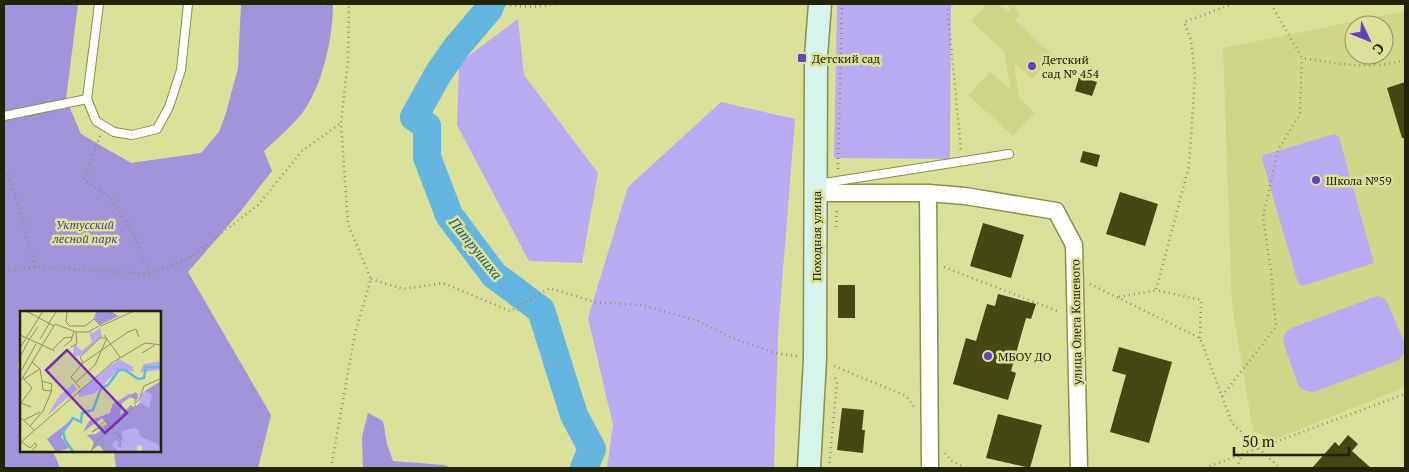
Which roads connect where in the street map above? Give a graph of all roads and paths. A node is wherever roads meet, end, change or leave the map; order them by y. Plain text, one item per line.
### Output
1 (99, 4) edge
2 (188, 4) edge
3 (349, 4) edge
4 (505, 4) edge
5 (561, 4) edge
6 (820, 4) edge
7 (947, 4) edge
8 (1233, 4) edge
9 (1271, 4) edge
10 (1302, 58) junction
11 (1405, 60) edge
12 (87, 99) junction
13 (4, 116) edge
14 (341, 123) junction
15 (104, 125) junction
16 (1008, 154) dead end
17 (962, 161) junction
18 (4, 170) edge
19 (816, 189) junction
20 (928, 193) junction
21 (928, 261) junction
22 (36, 267) junction
23 (4, 271) edge
24 (150, 274) junction
25 (1075, 276) junction
26 (371, 279) junction
27 (1156, 290) junction
28 (1118, 297) junction
29 (1076, 318) junction
30 (1200, 338) junction
31 (815, 359) junction
32 (1405, 394) edge
33 (1222, 396) junction
34 (929, 431) junction
35 (1259, 448) junction
36 (1243, 454) junction
37 (331, 468) edge
38 (809, 468) edge
39 (930, 468) edge
40 (966, 468) edge
41 (1079, 468) edge
42 (1207, 468) edge
43 (1236, 468) edge
44 (1280, 468) edge

1 - 12 lane
2 - 15 lane
3 - 14 path
4 - 5 path
6 - 19 main road, Походная улица
7 - 17 path
8 - 27 path
9 - 10 path
10 - 11 path
10 - 33 path
12 - 13 lane
12 - 15 lane
14 - 24 path
14 - 26 path
15 - 24 path
16 - 17 lane
17 - 19 lane
18 - 22 path
19 - 20 street, улица Олега Кошевого
19 - 31 main road, Походная улица
20 - 21 street
20 - 25 street, улица Олега Кошевого
21 - 29 path
21 - 34 street
22 - 23 path
22 - 24 path
25 - 28 path
25 - 29 street, улица Олега Кошевого
26 - 31 path
26 - 37 path
27 - 28 path
27 - 30 path
28 - 30 path
29 - 41 street, улица Олега Кошевого
30 - 33 path
31 - 34 path
31 - 38 main road, Походная улица
32 - 35 path
33 - 35 path
34 - 39 street
34 - 40 path
35 - 36 path
35 - 44 path
36 - 42 path
36 - 43 path

